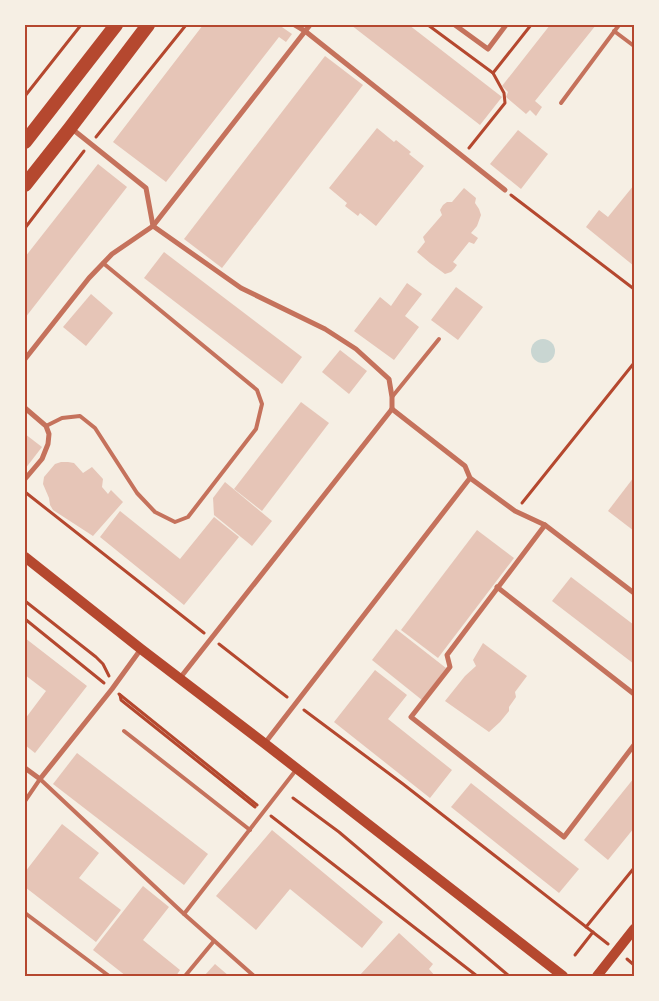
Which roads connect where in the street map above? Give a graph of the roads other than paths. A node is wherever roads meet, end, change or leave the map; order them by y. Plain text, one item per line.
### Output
1 (116, 25) edge
2 (148, 25) edge
3 (295, 25) edge
4 (310, 25) edge
5 (455, 25) edge
6 (506, 25) edge
7 (619, 25) edge
8 (614, 31) junction
9 (305, 32) junction
10 (634, 46) edge
11 (561, 103) dead end
12 (70, 128) junction
13 (25, 142) edge
14 (25, 185) edge
15 (505, 190) road end
16 (153, 226) junction
17 (104, 264) junction
18 (439, 339) dead end
19 (25, 359) edge
20 (392, 397) junction
21 (25, 408) edge
22 (392, 409) junction
23 (46, 426) junction
24 (470, 478) junction
25 (25, 479) edge
26 (545, 526) junction
27 (25, 557) edge
28 (498, 587) junction
29 (634, 593) edge
30 (141, 649) junction
31 (180, 678) junction
32 (634, 694) edge
33 (124, 731) dead end
34 (264, 744) junction
35 (634, 745) edge
36 (25, 768) edge
37 (296, 769) junction
38 (40, 779) junction
39 (25, 801) edge
40 (250, 830) junction
41 (25, 913) edge
42 (184, 914) junction
43 (634, 929) edge
44 (214, 941) junction
45 (109, 976) edge
46 (185, 976) edge
47 (254, 976) edge
48 (563, 976) edge
49 (597, 976) edge

1 - 13 highway
2 - 12 highway
3 - 9 street
4 - 9 street
5 - 6 street
7 - 8 lane
8 - 10 lane
8 - 11 lane
9 - 15 street
9 - 16 street
12 - 14 highway
12 - 16 street
16 - 17 street
16 - 20 street
17 - 19 street
17 - 23 lane
18 - 20 lane
20 - 22 street
21 - 23 street
22 - 24 street
22 - 31 street
23 - 25 street
24 - 26 street
24 - 34 street
26 - 28 street
26 - 29 street
27 - 30 main road
28 - 32 street
28 - 35 street
30 - 31 main road
30 - 38 street
31 - 34 main road
33 - 40 lane
34 - 37 main road
36 - 38 street
37 - 40 lane
37 - 48 main road
38 - 39 lane
38 - 42 lane
40 - 42 lane
41 - 45 lane
42 - 44 lane
43 - 49 main road
44 - 46 lane
44 - 47 lane

